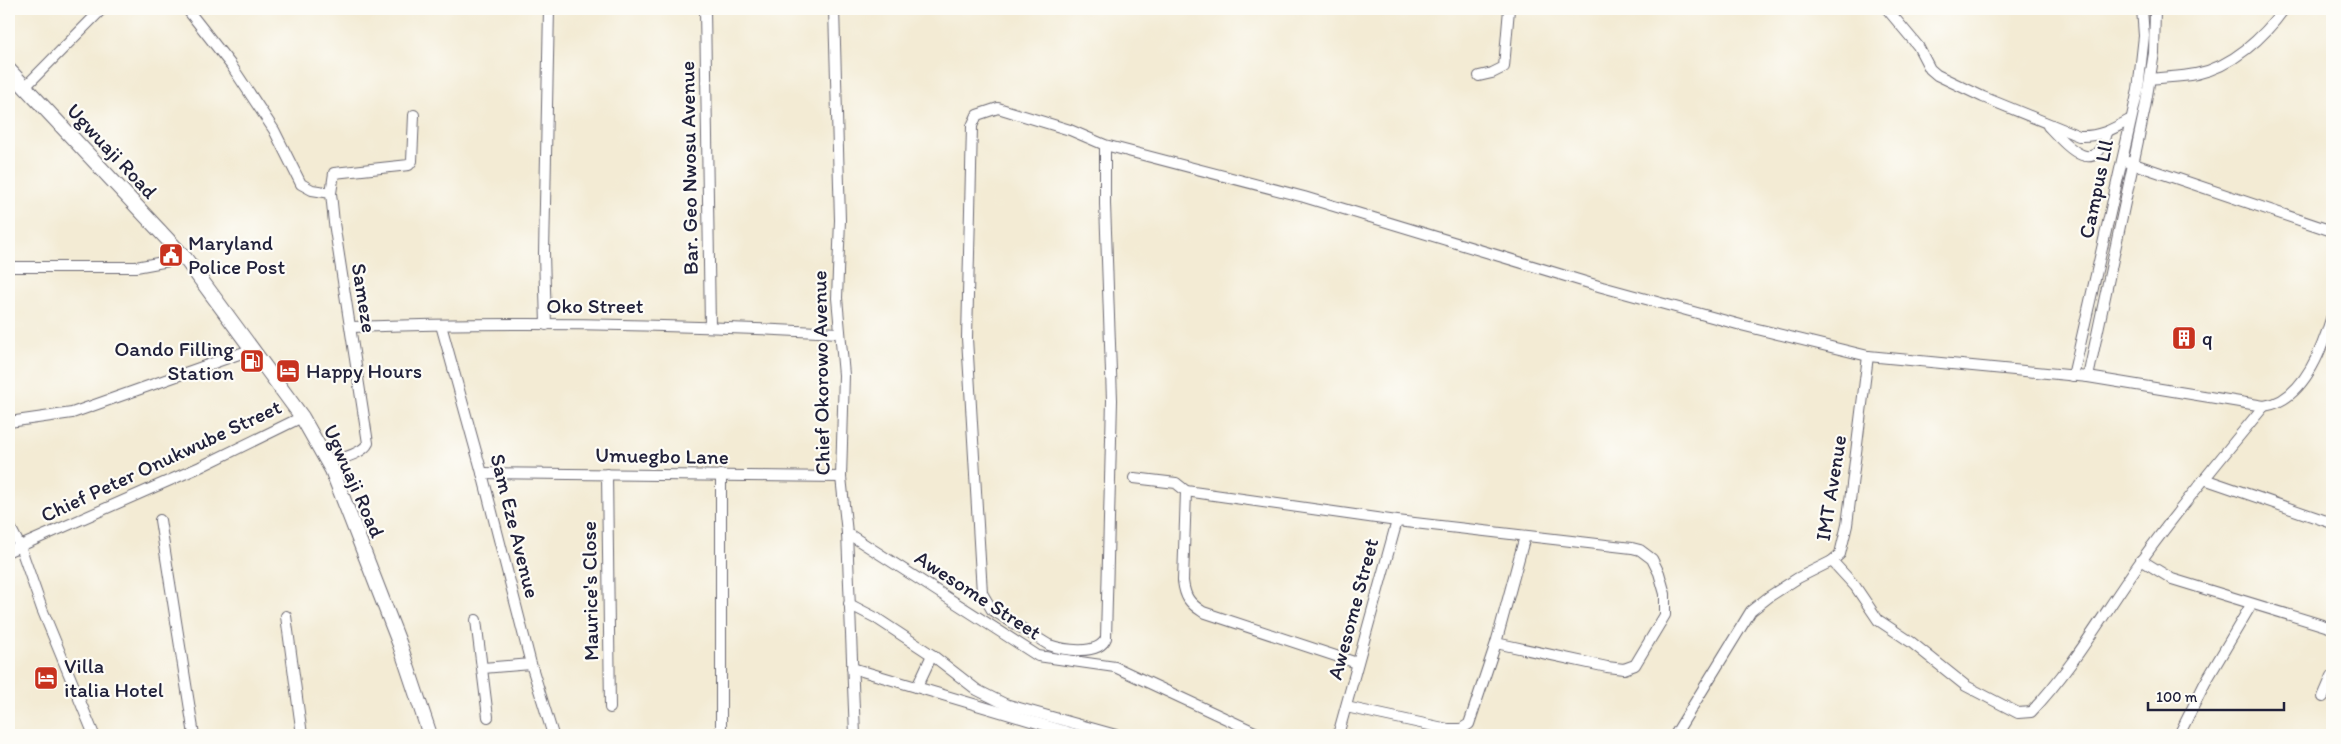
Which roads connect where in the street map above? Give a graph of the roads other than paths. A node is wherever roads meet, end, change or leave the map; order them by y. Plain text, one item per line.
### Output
1 (102, 9) edge
2 (187, 9) edge
3 (549, 9) edge
4 (705, 9) edge
5 (834, 9) edge
6 (1509, 9) edge
7 (1887, 9) edge
8 (2142, 9) edge
9 (2155, 9) edge
10 (2284, 9) edge
11 (9, 70) edge
12 (1479, 76) dead end
13 (2150, 79) junction
14 (25, 87) junction
15 (414, 115) dead end
16 (2131, 119) junction
17 (2044, 122) junction
18 (2107, 133) junction
19 (1105, 145) junction
20 (2122, 160) junction
21 (2133, 163) junction
22 (331, 193) junction
23 (2332, 231) edge
24 (185, 258) junction
25 (9, 267) edge
26 (2332, 316) edge
27 (441, 325) junction
28 (546, 325) junction
29 (710, 326) junction
30 (350, 327) junction
31 (839, 333) junction
32 (253, 349) junction
33 (1868, 356) junction
34 (2073, 376) junction
35 (2088, 377) junction
36 (2264, 406) junction
37 (302, 417) junction
38 (9, 422) edge
39 (328, 463) junction
40 (482, 473) junction
41 (607, 474) junction
42 (721, 475) junction
43 (841, 477) junction
44 (1134, 478) dead end
45 (2204, 480) junction
46 (1186, 491) junction
47 (160, 520) dead end
48 (1397, 521) junction
49 (9, 524) edge
50 (2332, 524) edge
51 (847, 533) junction
52 (1525, 536) junction
53 (20, 546) junction
54 (9, 551) edge
55 (2142, 560) junction
56 (1832, 561) junction
57 (849, 604) junction
58 (2251, 605) junction
59 (286, 616) dead end
60 (476, 620) dead end
61 (2332, 628) edge
62 (1496, 643) junction
63 (932, 655) junction
64 (1357, 663) junction
65 (531, 664) junction
66 (483, 668) junction
67 (852, 668) junction
68 (2332, 676) edge
69 (918, 687) junction
70 (2324, 697) dead end
71 (1346, 707) junction
72 (610, 708) dead end
73 (488, 717) dead end
74 (94, 735) edge
75 (194, 735) edge
76 (302, 735) edge
77 (430, 735) edge
78 (553, 735) edge
79 (721, 735) edge
80 (855, 735) edge
81 (1078, 735) edge
82 (1116, 735) edge
83 (1261, 735) edge
84 (1338, 735) edge
85 (1675, 735) edge
86 (2179, 735) edge

1 - 14 street
2 - 22 street
3 - 28 street
4 - 29 street, Bar. Geo Nwosu Avenue
5 - 31 street, Chief Okorowo Avenue
6 - 12 street
7 - 17 street
8 - 16 street, Campus Lll
9 - 13 street
10 - 13 street
11 - 14 main road, Ugwuaji Road
13 - 21 street
14 - 24 main road, Ugwuaji Road
15 - 22 street, Sameze
16 - 18 street
16 - 20 street, Campus Lll
17 - 18 street
17 - 18 street
19 - 19 street
19 - 33 street
20 - 21 street
20 - 34 street, Campus Lll
21 - 23 street
21 - 35 street
22 - 30 street, Sameze
24 - 25 street
24 - 32 main road, Ugwuaji Road
26 - 36 street
27 - 28 street, Oko Street
27 - 30 street, Oko Street
27 - 40 street, Sam Eze Avenue
28 - 29 street, Oko Street
29 - 31 street, Oko Street
30 - 39 street, Sameze
31 - 43 street, Chief Okorowo Avenue
32 - 37 main road, Ugwuaji Road
32 - 38 street
33 - 34 street
33 - 56 street, IMT Avenue
34 - 35 street
35 - 36 street
36 - 45 street
37 - 39 main road, Ugwuaji Road
37 - 53 street, Chief Peter Onukwube Street
39 - 77 main road, Ugwuaji Road
40 - 41 street, Umuegbo Lane
40 - 65 street, Sam Eze Avenue
41 - 42 street, Umuegbo Lane
41 - 72 street, Maurice's Close
42 - 43 street, Umuegbo Lane
42 - 79 street
43 - 51 street, Chief Okorowo Avenue
44 - 46 street
45 - 50 street
45 - 55 street
46 - 48 street
46 - 64 street
47 - 75 street
48 - 52 street
48 - 64 street, Awesome Street
49 - 53 street
51 - 57 street, Chief Okorowo Avenue
51 - 83 street, Awesome Street
52 - 62 street
52 - 62 street
53 - 54 street, Chief Peter Onukwube Street
53 - 74 street
55 - 56 street
55 - 58 street
56 - 85 street, IMT Avenue
57 - 63 street
57 - 67 street, Chief Okorowo Avenue
58 - 61 street
58 - 86 street
59 - 76 street
60 - 66 street
62 - 71 street
63 - 69 street
63 - 82 street
64 - 71 street, Awesome Street
65 - 66 street
65 - 78 street, Sam Eze Avenue
66 - 73 street
67 - 69 street
67 - 80 street, Chief Okorowo Avenue
68 - 70 street
69 - 81 street
71 - 84 street, Awesome Street

